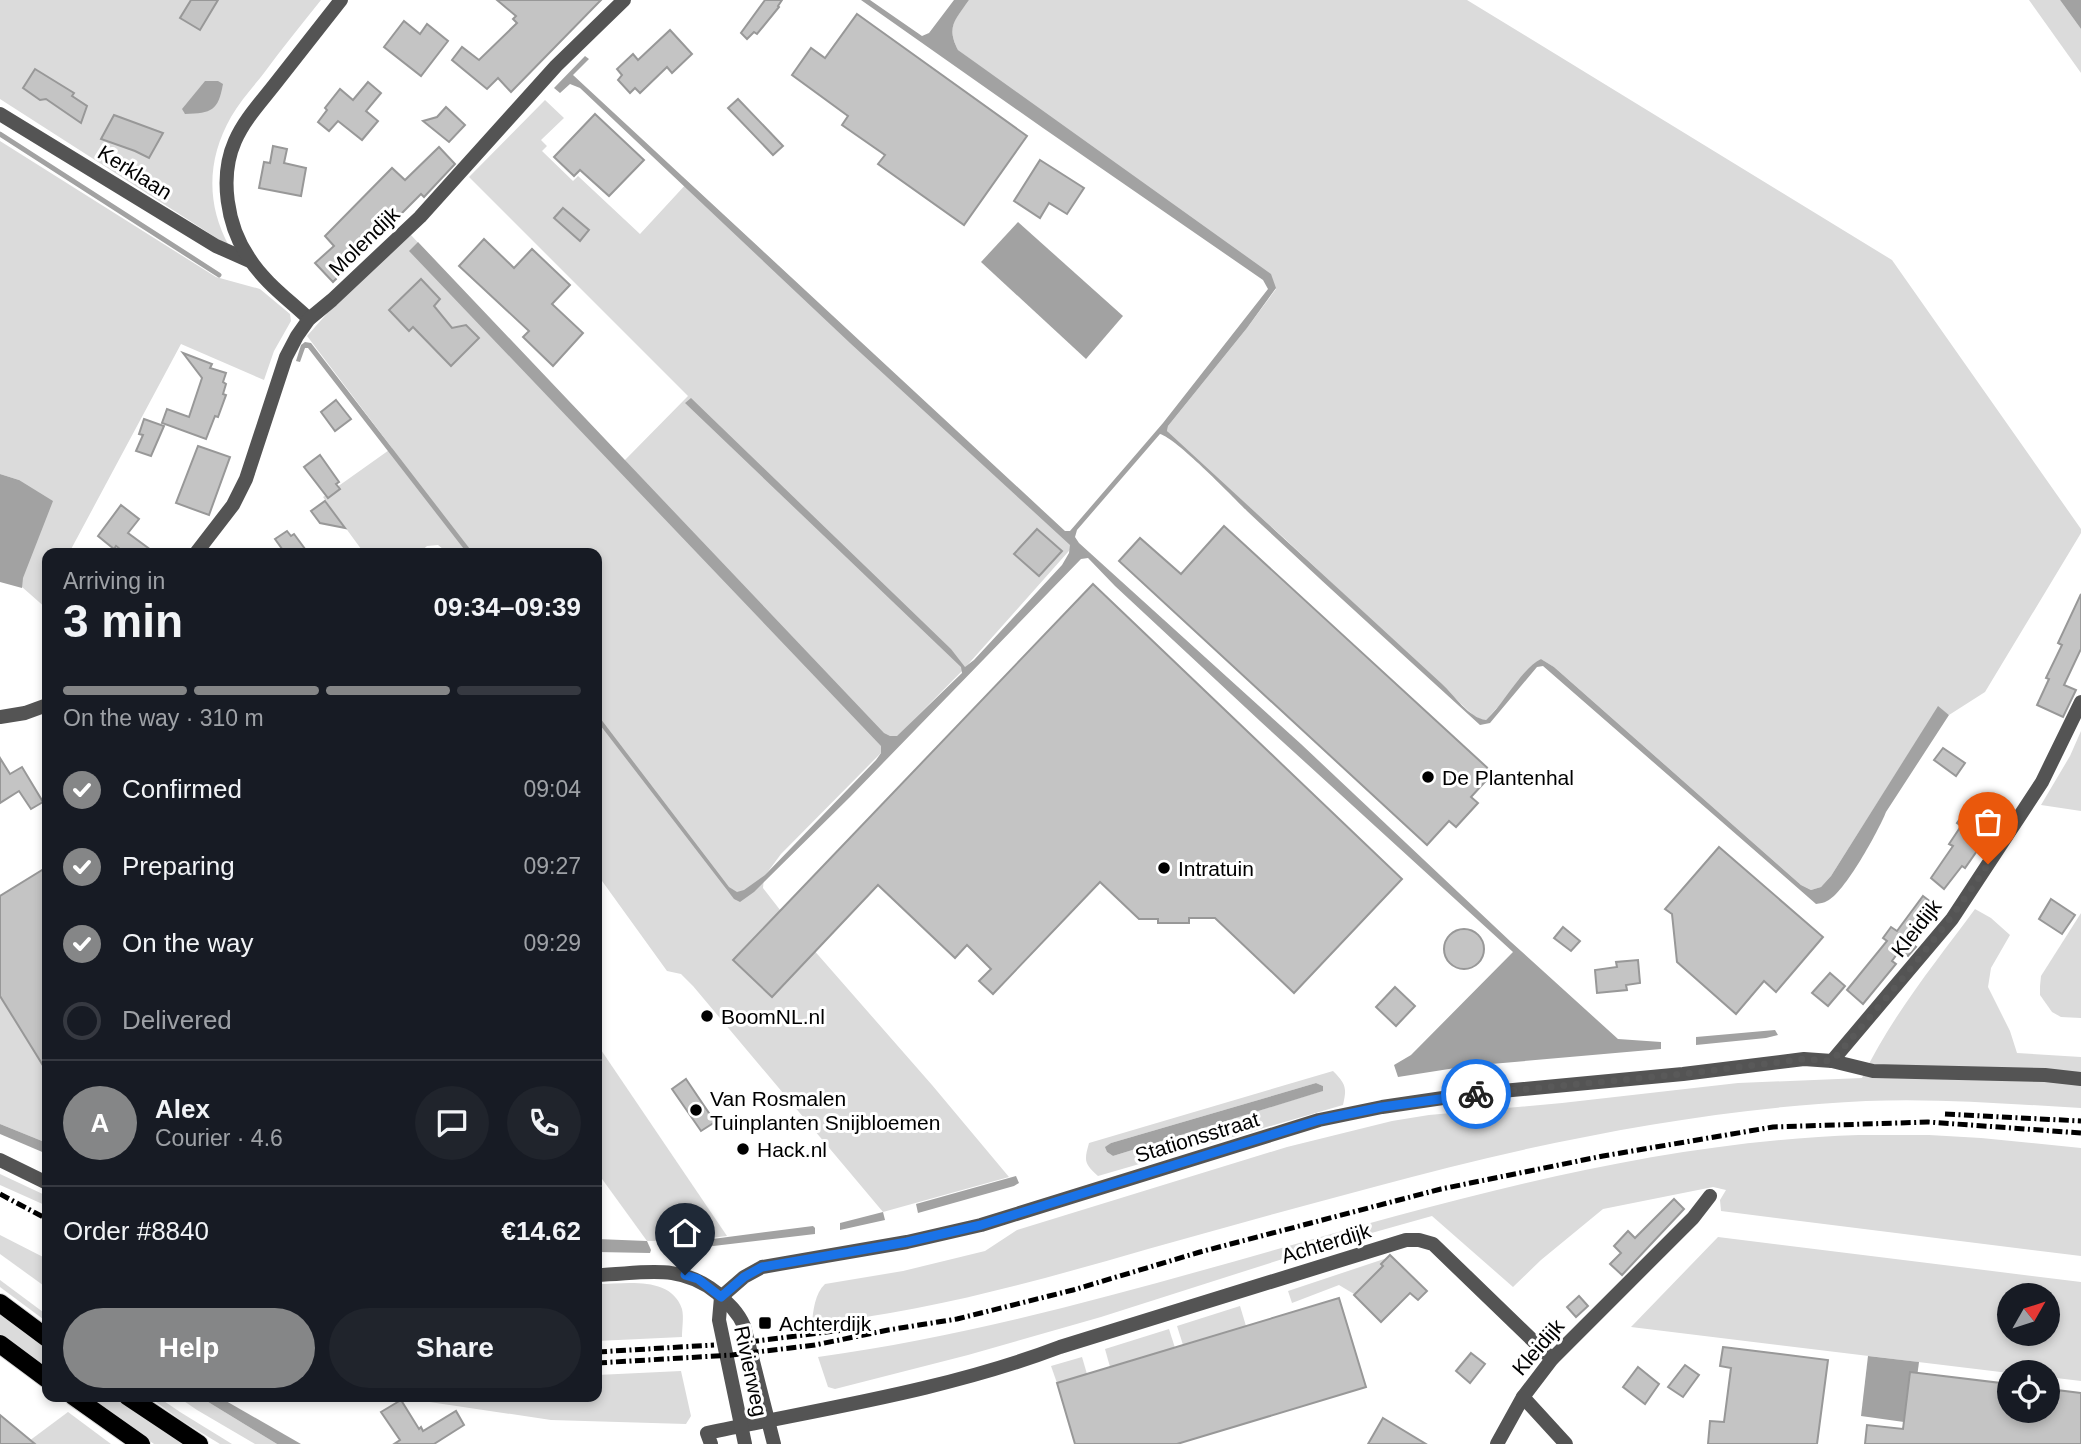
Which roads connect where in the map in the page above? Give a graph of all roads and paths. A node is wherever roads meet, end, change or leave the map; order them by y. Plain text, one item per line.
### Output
1 (341, 0) edge
2 (624, 0) edge
3 (0, 114) edge
4 (250, 261) junction
5 (309, 318) junction
6 (201, 548) edge
7 (2081, 702) edge
8 (42, 707) edge
9 (0, 717) edge
10 (1832, 1061) junction
11 (2081, 1079) edge
12 (0, 1160) edge
13 (42, 1181) edge
14 (1710, 1196) dead end
15 (602, 1275) edge
16 (721, 1297) junction
17 (0, 1303) edge
18 (42, 1334) edge
19 (0, 1344) edge
20 (1552, 1359) junction
21 (42, 1375) edge
22 (1523, 1397) junction
23 (82, 1402) edge
24 (136, 1402) edge
25 (768, 1420) junction
26 (741, 1426) junction
27 (709, 1438) edge
28 (141, 1444) edge
29 (199, 1444) edge
30 (745, 1444) edge
31 (774, 1444) edge
32 (1497, 1444) edge
33 (1566, 1444) edge

1 - 4 street
2 - 5 street, Molendijk
3 - 4 street, Kerklaan
4 - 5 street
5 - 6 street, Molendijk
7 - 10 street, Kleidijk
8 - 9 street
10 - 11 street, Stationsstraat
10 - 16 street, Stationsstraat
12 - 13 street
14 - 20 street, Kleidijk
15 - 16 street
16 - 25 street, Rivierweg
16 - 26 street, Rivierweg
17 - 18 main road
19 - 21 main road
20 - 22 street, Kleidijk
20 - 25 street, Achterdijk
22 - 32 street, Kleidijk
22 - 33 street
23 - 28 main road
24 - 29 main road
25 - 26 street, Achterdijk
25 - 31 street, Rivierweg
26 - 27 street, Achterdijk
26 - 30 street, Rivierweg

